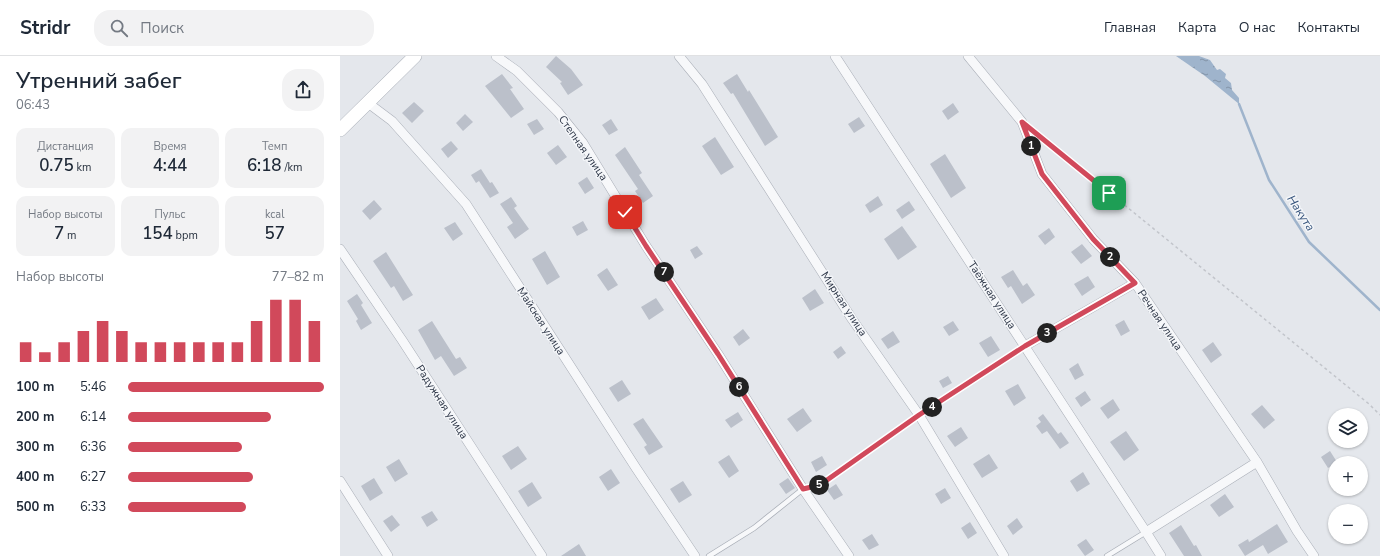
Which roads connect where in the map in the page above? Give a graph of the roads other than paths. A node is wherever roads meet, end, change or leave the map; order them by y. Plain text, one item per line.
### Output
1 (415, 56) edge
2 (496, 56) edge
3 (679, 56) edge
4 (835, 56) edge
5 (968, 56) edge
6 (368, 103) junction
7 (340, 130) edge
8 (340, 249) edge
9 (1135, 283) junction
10 (1025, 346) junction
11 (919, 415) junction
12 (1257, 462) junction
13 (340, 481) edge
14 (803, 489) junction
15 (1146, 532) junction
16 (388, 556) edge
17 (542, 556) edge
18 (695, 556) edge
19 (709, 556) edge
20 (849, 556) edge
21 (1004, 556) edge
22 (1107, 556) edge
23 (1161, 556) edge
24 (1314, 556) edge

1 - 6 street
2 - 14 street, Степная улица
3 - 11 street, Мирная улица
4 - 10 street, Таёжная улица
5 - 9 street, Речная улица
6 - 7 street
6 - 18 street, Майская улица
8 - 17 street, Радужная улица
9 - 10 street
9 - 12 street, Речная улица
10 - 11 lane
10 - 15 street, Таёжная улица
11 - 14 lane
11 - 21 street, Мирная улица
12 - 15 street
12 - 24 street, Речная улица
13 - 16 street
14 - 19 lane
14 - 20 street, Степная улица
15 - 22 lane
15 - 23 street, Таёжная улица

